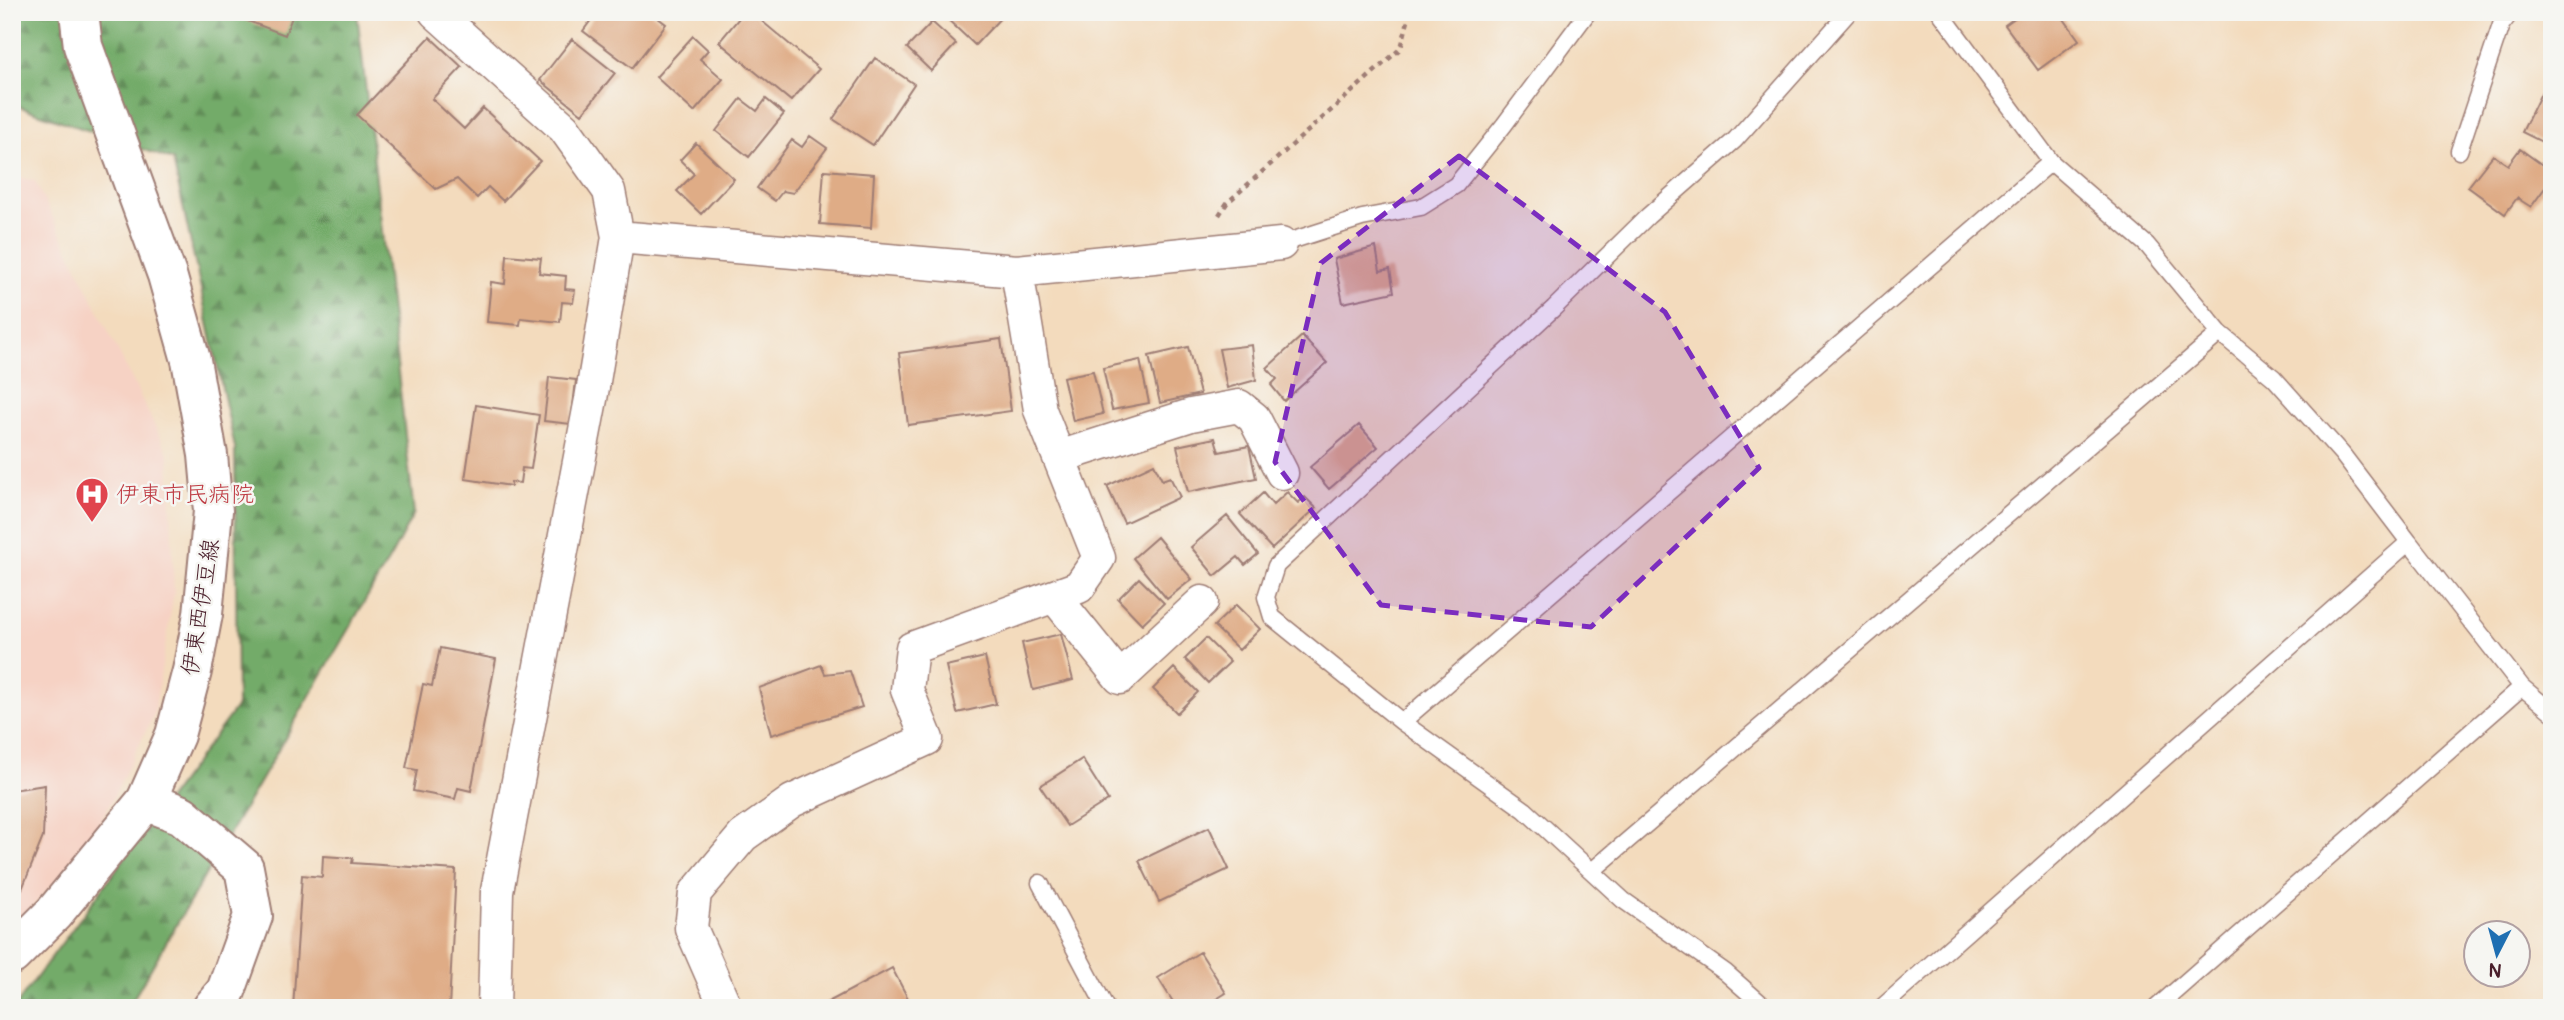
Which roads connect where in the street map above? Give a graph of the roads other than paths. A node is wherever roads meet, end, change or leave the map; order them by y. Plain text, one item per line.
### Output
1 (79, 12) edge
2 (435, 12) edge
3 (1588, 12) edge
4 (1849, 12) edge
5 (1940, 12) edge
6 (2511, 12) edge
7 (2459, 151) dead end
8 (2051, 162) junction
9 (618, 237) junction
10 (1281, 244) joint
11 (1017, 271) junction
12 (2220, 333) junction
13 (1059, 457) junction
14 (1282, 473) dead end
15 (2409, 542) junction
16 (1054, 597) junction
17 (1202, 602) dead end
18 (2522, 687) junction
19 (2552, 712) edge
20 (1402, 722) junction
21 (146, 801) junction
22 (1592, 871) junction
23 (1040, 883) dead end
24 (12, 955) edge
25 (212, 1008) edge
26 (494, 1008) edge
27 (726, 1008) edge
28 (1106, 1008) edge
29 (1766, 1008) edge
30 (1881, 1008) edge
31 (2156, 1008) edge

1 - 21 main road, 伊東西伊豆線
2 - 9 street
3 - 10 lane
4 - 20 lane
5 - 8 lane
6 - 7 lane
8 - 12 lane
8 - 20 lane
9 - 11 street
9 - 26 street
10 - 11 street
11 - 13 street
12 - 15 lane
12 - 22 lane
13 - 14 street
13 - 16 street
15 - 18 lane
15 - 30 lane
16 - 17 street
16 - 27 street
18 - 19 lane
18 - 31 lane
20 - 22 lane
21 - 24 main road, 伊東西伊豆線
21 - 25 main road
22 - 29 lane
23 - 28 lane

